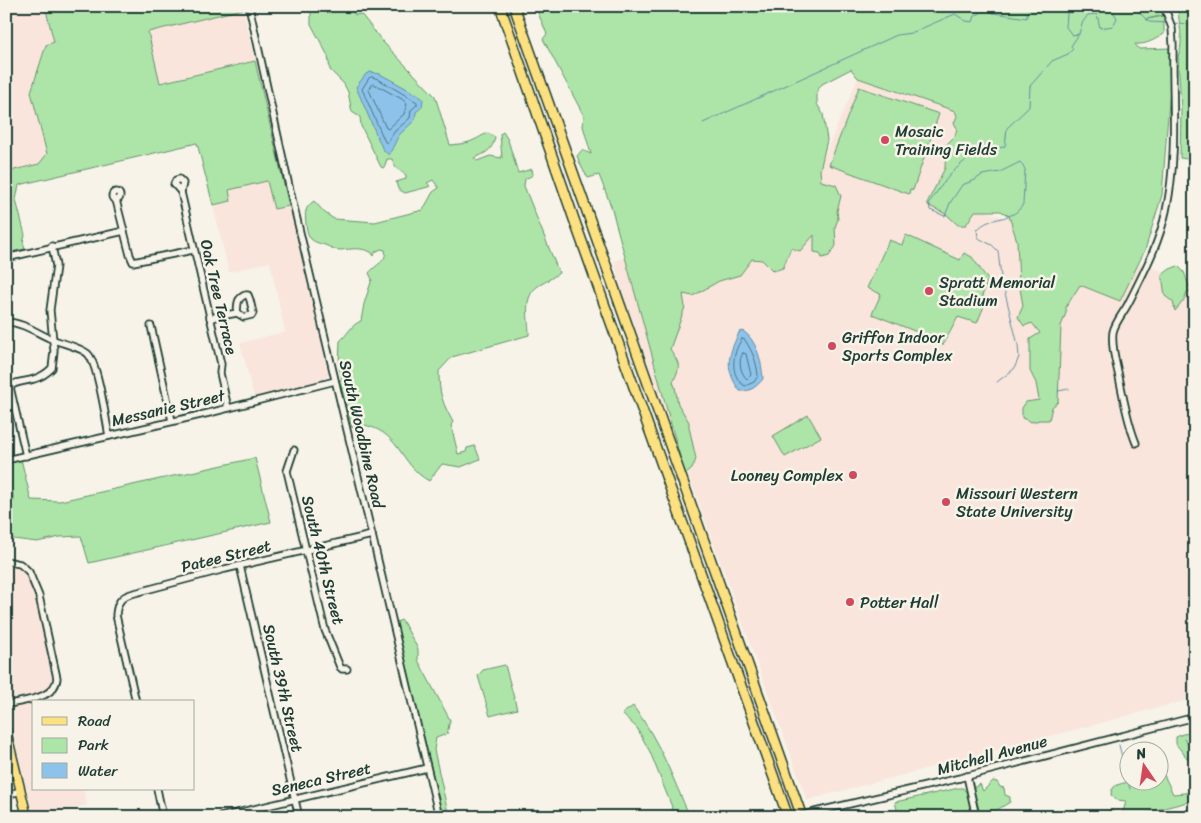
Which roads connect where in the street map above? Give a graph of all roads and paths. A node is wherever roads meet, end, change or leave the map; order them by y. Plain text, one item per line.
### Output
1 (249, 6) edge
2 (500, 6) edge
3 (514, 6) edge
4 (1164, 6) edge
5 (181, 192) dead end
6 (116, 200) dead end
7 (124, 231) junction
8 (52, 246) junction
9 (193, 250) junction
10 (6, 258) edge
11 (237, 313) dead end
12 (210, 318) junction
13 (6, 322) edge
14 (151, 326) dead end
15 (53, 340) junction
16 (335, 381) junction
17 (228, 408) junction
18 (172, 421) junction
19 (109, 436) junction
20 (1136, 443) dead end
21 (294, 450) dead end
22 (26, 456) junction
23 (6, 460) edge
24 (372, 534) junction
25 (306, 551) junction
26 (6, 561) edge
27 (240, 566) junction
28 (347, 669) dead end
29 (136, 700) edge
30 (6, 705) edge
31 (1195, 718) edge
32 (6, 730) edge
33 (427, 768) junction
34 (967, 776) junction
35 (157, 790) edge
36 (21, 791) junction
37 (6, 795) edge
38 (295, 800) junction
39 (27, 817) edge
40 (163, 817) edge
41 (220, 817) edge
42 (299, 817) edge
43 (439, 817) edge
44 (788, 817) edge
45 (794, 817) edge
46 (802, 817) edge
47 (976, 817) edge

1 - 16 street, South Woodbine Road
2 - 44 highway
3 - 46 highway
4 - 20 street
5 - 9 street, Oak Tree Terrace
6 - 7 street
7 - 8 street
7 - 9 street
8 - 10 street
8 - 15 street
9 - 12 street, Oak Tree Terrace
11 - 12 street
12 - 17 street, Oak Tree Terrace
13 - 15 street
14 - 18 street
15 - 19 street
15 - 22 street
16 - 17 street, Messanie Street
16 - 24 street, South Woodbine Road
17 - 18 street, Messanie Street
18 - 19 street, Messanie Street
19 - 22 street, Messanie Street
21 - 25 street, South 40th Street
22 - 23 street, Messanie Street
24 - 25 street, Patee Street
24 - 33 street, South Woodbine Road
25 - 27 street, Patee Street
25 - 28 street, South 40th Street
26 - 30 street
27 - 29 street, Patee Street
27 - 38 street, South 39th Street
31 - 34 street, Mitchell Avenue
32 - 36 main road
33 - 38 street, Seneca Street
33 - 43 street, South Woodbine Road
34 - 45 street, Mitchell Avenue, bridge
34 - 47 street
35 - 40 street
36 - 37 street
36 - 39 main road
38 - 41 street, Seneca Street
38 - 42 street, South 39th Street

